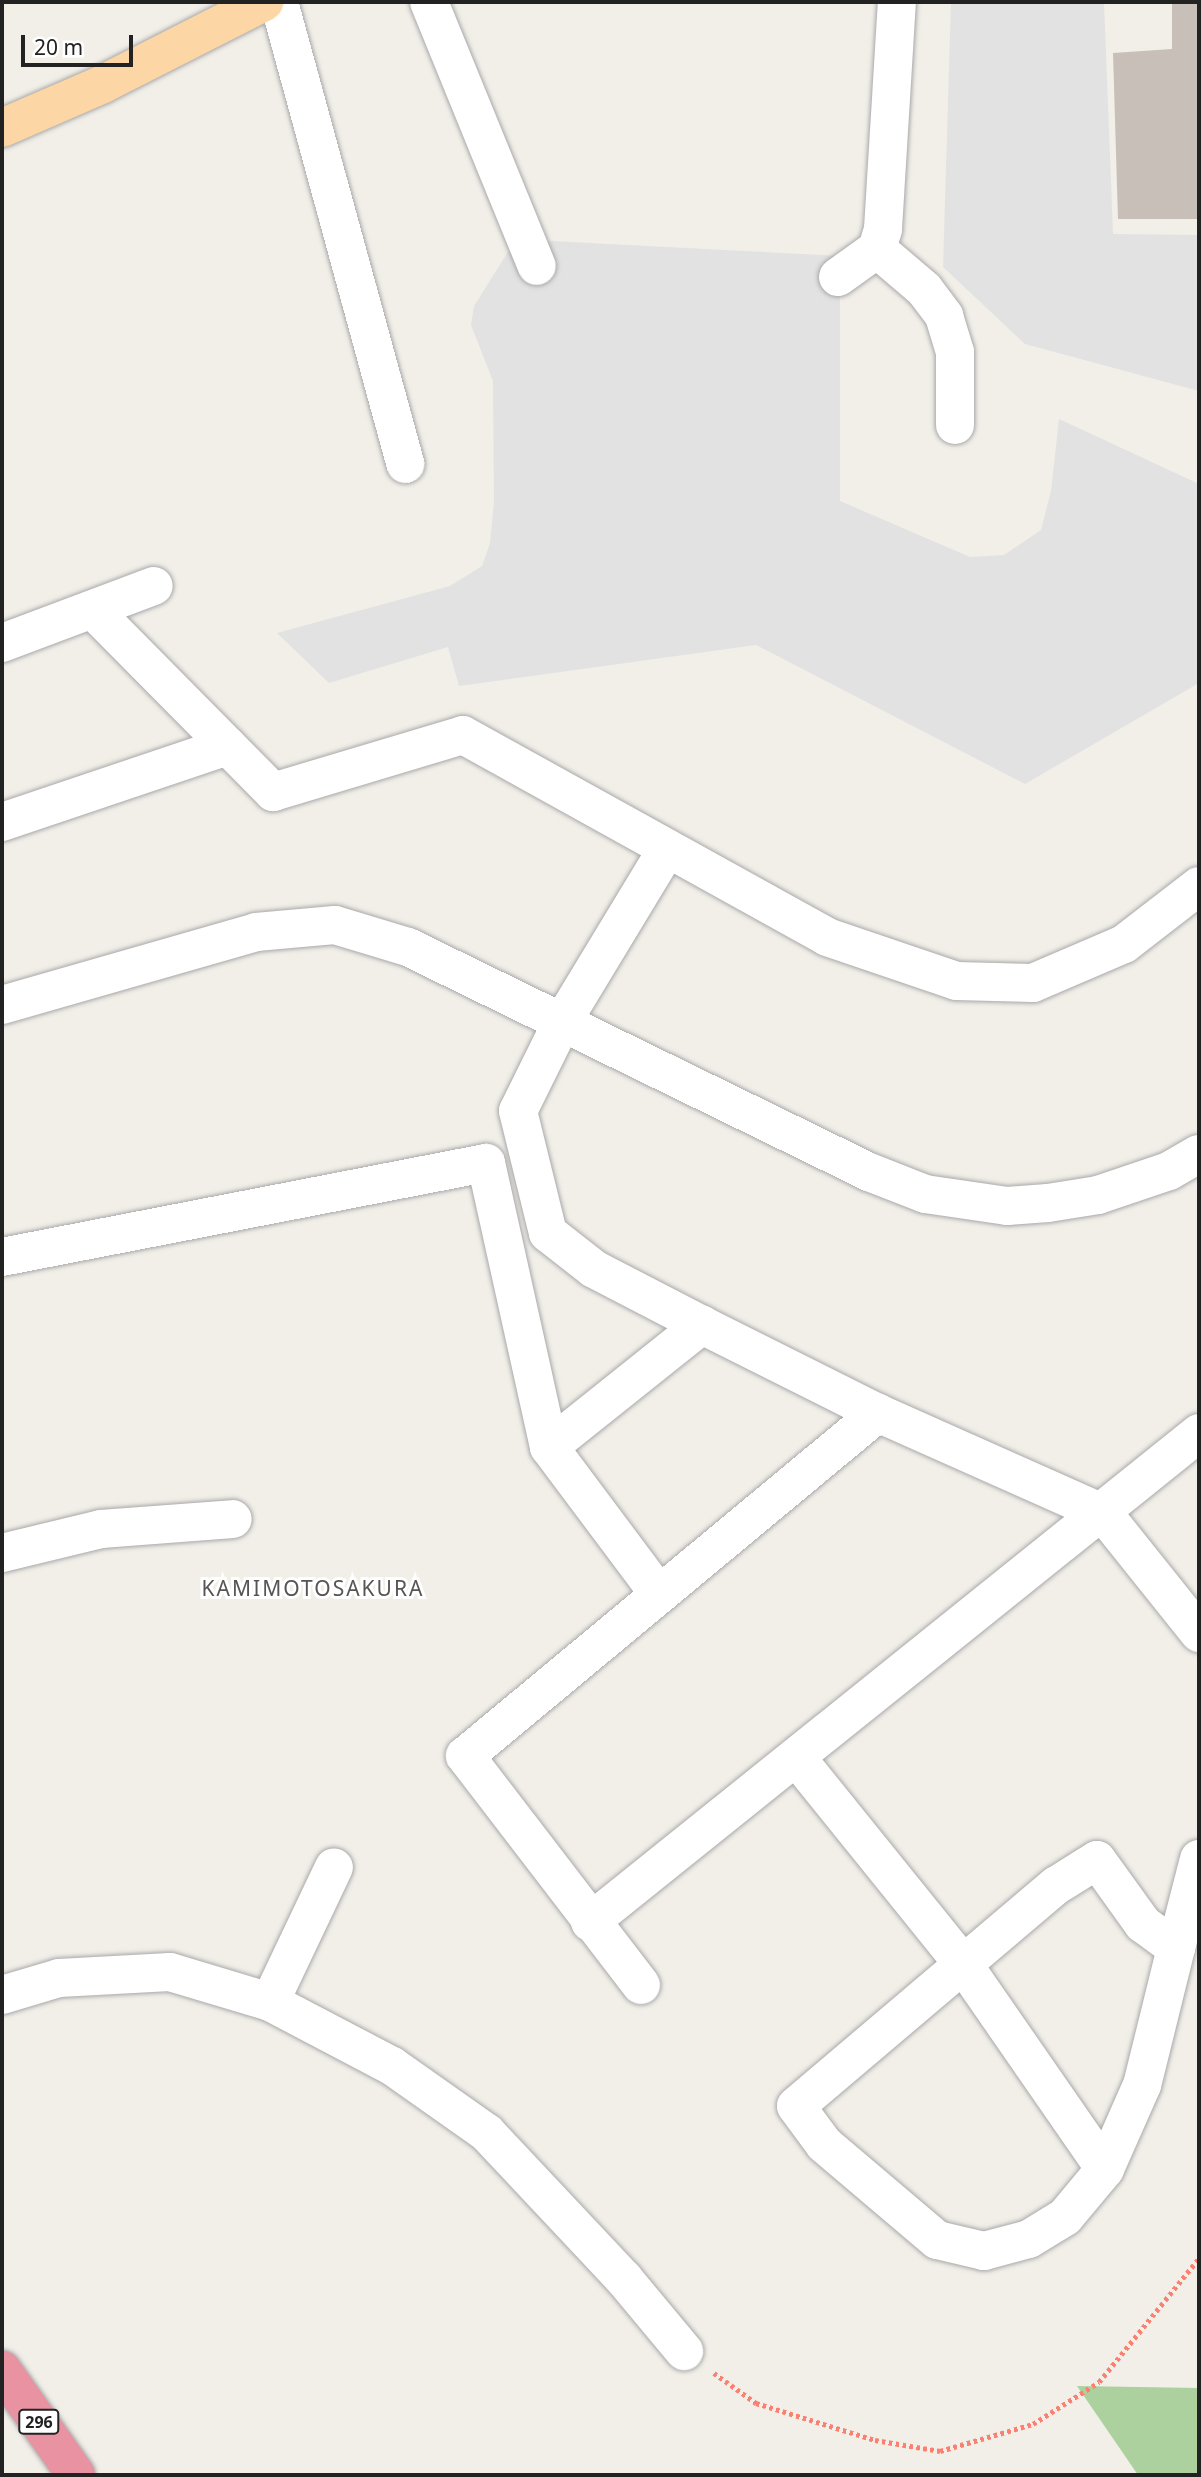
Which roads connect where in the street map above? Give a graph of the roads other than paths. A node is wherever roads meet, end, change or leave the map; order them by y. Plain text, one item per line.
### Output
1 (264, 2) edge
2 (279, 2) edge
3 (429, 2) edge
4 (897, 2) edge
5 (2, 128) edge
6 (877, 249) junction
7 (537, 266) dead end
8 (838, 277) dead end
9 (955, 425) dead end
10 (405, 464) dead end
11 (154, 586) dead end
12 (94, 611) junction
13 (2, 643) edge
14 (228, 746) junction
15 (2, 822) edge
16 (667, 849) junction
17 (1199, 886) edge
18 (2, 1004) edge
19 (561, 1024) junction
20 (1199, 1154) edge
21 (2, 1257) edge
22 (702, 1325) junction
23 (878, 1413) junction
24 (1199, 1433) edge
25 (549, 1447) junction
26 (1103, 1513) junction
27 (233, 1519) dead end
28 (2, 1553) edge
29 (659, 1594) junction
30 (1199, 1633) edge
31 (796, 1757) junction
32 (1199, 1858) edge
33 (334, 1867) dead end
34 (590, 1922) junction
35 (1176, 1948) junction
36 (963, 1964) junction
37 (641, 1985) dead end
38 (2, 1995) edge
39 (270, 2002) junction
40 (1105, 2169) junction
41 (684, 2351) road end
42 (2, 2370) edge
43 (69, 2473) edge

1 - 5 main road
2 - 10 street
3 - 7 street
4 - 6 street
6 - 8 street
6 - 9 street
11 - 12 street
12 - 13 street
12 - 14 street
14 - 15 street
14 - 16 street
16 - 17 street
16 - 19 street
18 - 19 street
19 - 20 street
19 - 22 street
21 - 25 street
22 - 23 street
22 - 25 street
23 - 26 street
23 - 29 street
24 - 26 street
25 - 29 street
26 - 30 street
26 - 31 street
27 - 28 street
29 - 34 street
31 - 34 street
31 - 36 street
32 - 35 street
33 - 39 street
34 - 37 street
35 - 36 street
35 - 40 street
36 - 40 street
36 - 40 street
38 - 39 street
39 - 41 street
42 - 43 highway, 296

